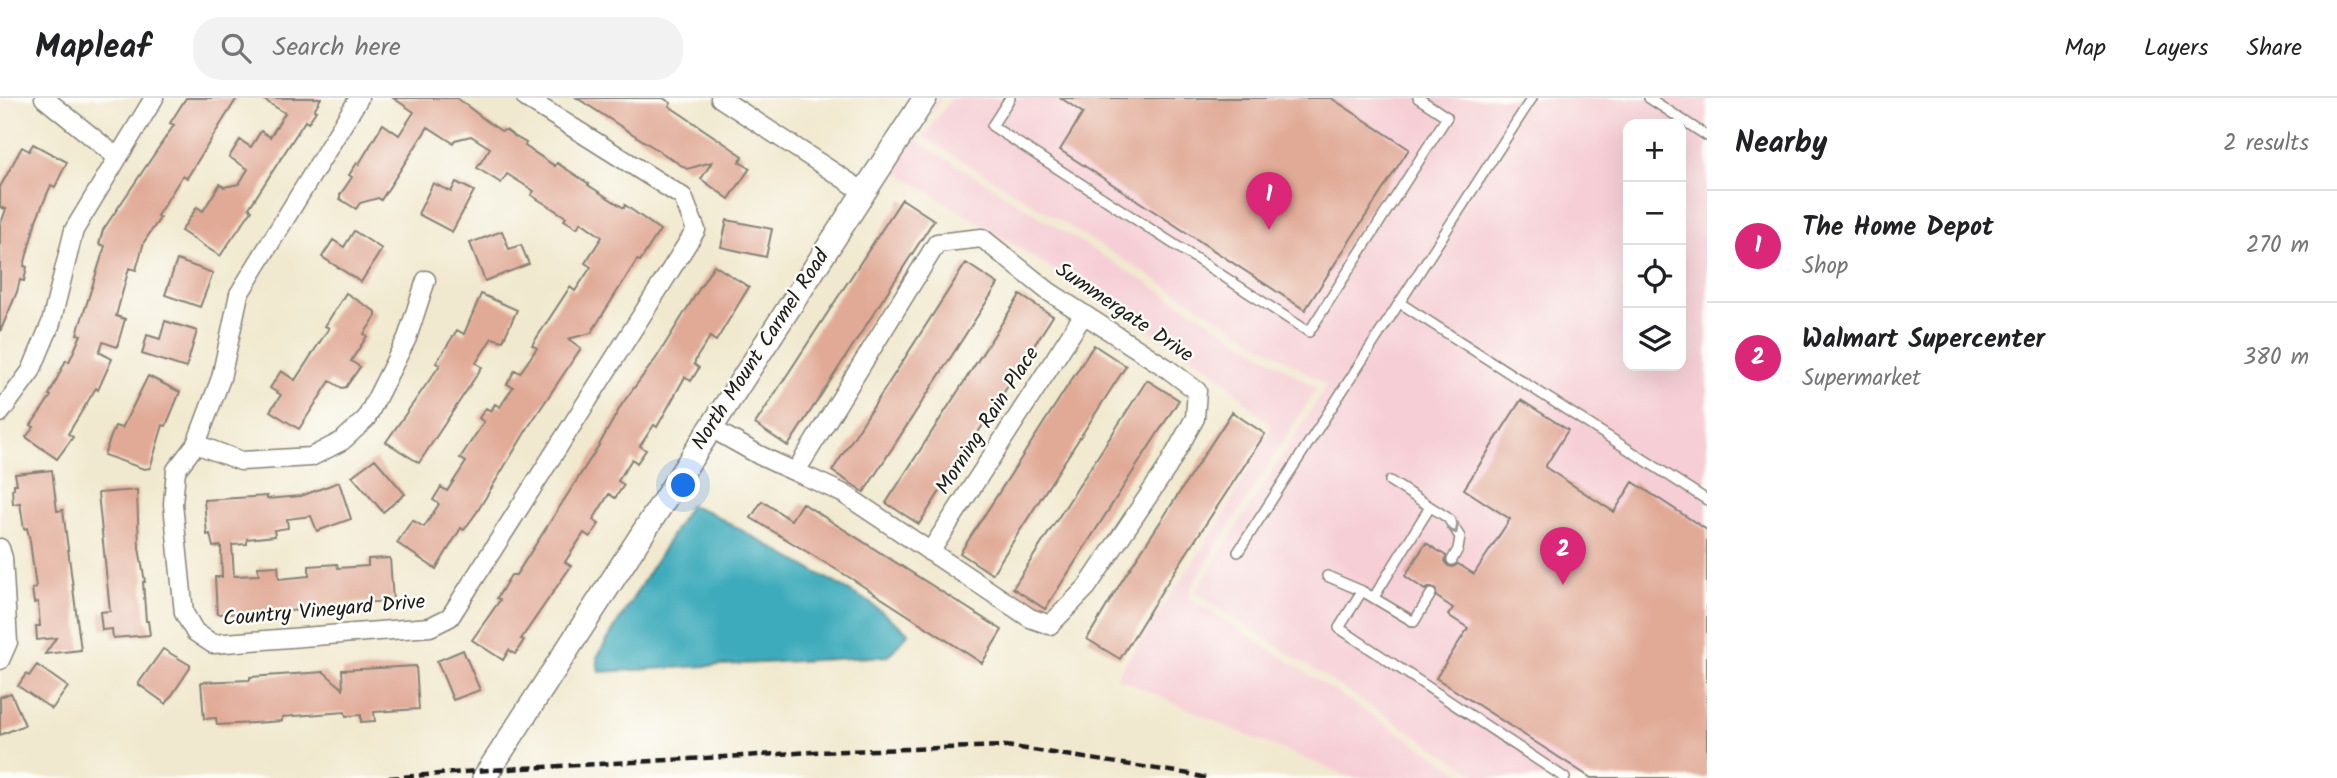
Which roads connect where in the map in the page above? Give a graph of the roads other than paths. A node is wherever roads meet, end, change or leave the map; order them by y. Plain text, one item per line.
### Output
1 (44, 98) edge
2 (154, 98) edge
3 (359, 98) edge
4 (720, 98) edge
5 (925, 98) edge
6 (1010, 98) edge
7 (1418, 98) edge
8 (1532, 98) edge
9 (1649, 98) edge
10 (535, 100) edge
11 (1707, 136) edge
12 (117, 156) junction
13 (864, 192) junction
14 (426, 280) dead end
15 (1400, 303) junction
16 (1084, 314) junction
17 (0, 413) edge
18 (711, 428) junction
19 (196, 444) junction
20 (796, 471) junction
21 (1390, 481) dead end
22 (1707, 500) edge
23 (1430, 507) junction
24 (0, 548) edge
25 (930, 552) junction
26 (1238, 552) dead end
27 (1452, 560) dead end
28 (1327, 576) dead end
29 (1362, 591) junction
30 (1432, 594) dead end
31 (1374, 597) junction
32 (0, 660) edge
33 (484, 778) edge
34 (1565, 778) edge

1 - 12 street
2 - 12 street
3 - 19 street, Country Vineyard Drive
4 - 13 street
5 - 13 street, North Mount Carmel Road
6 - 7 lane
8 - 15 lane
9 - 11 lane
10 - 19 street, Country Vineyard Drive
12 - 17 street
13 - 18 street, North Mount Carmel Road
14 - 19 street
15 - 22 lane
15 - 26 lane
16 - 20 street, Summergate Drive
16 - 25 street, Morning Rain Place
16 - 25 street, Summergate Drive
18 - 20 street, Summergate Drive
18 - 33 street, North Mount Carmel Road
20 - 25 street, Summergate Drive
21 - 23 lane
23 -> 27 lane
23 - 31 lane
24 - 32 street
28 - 29 lane
29 - 31 lane
29 - 34 lane
30 - 31 lane

